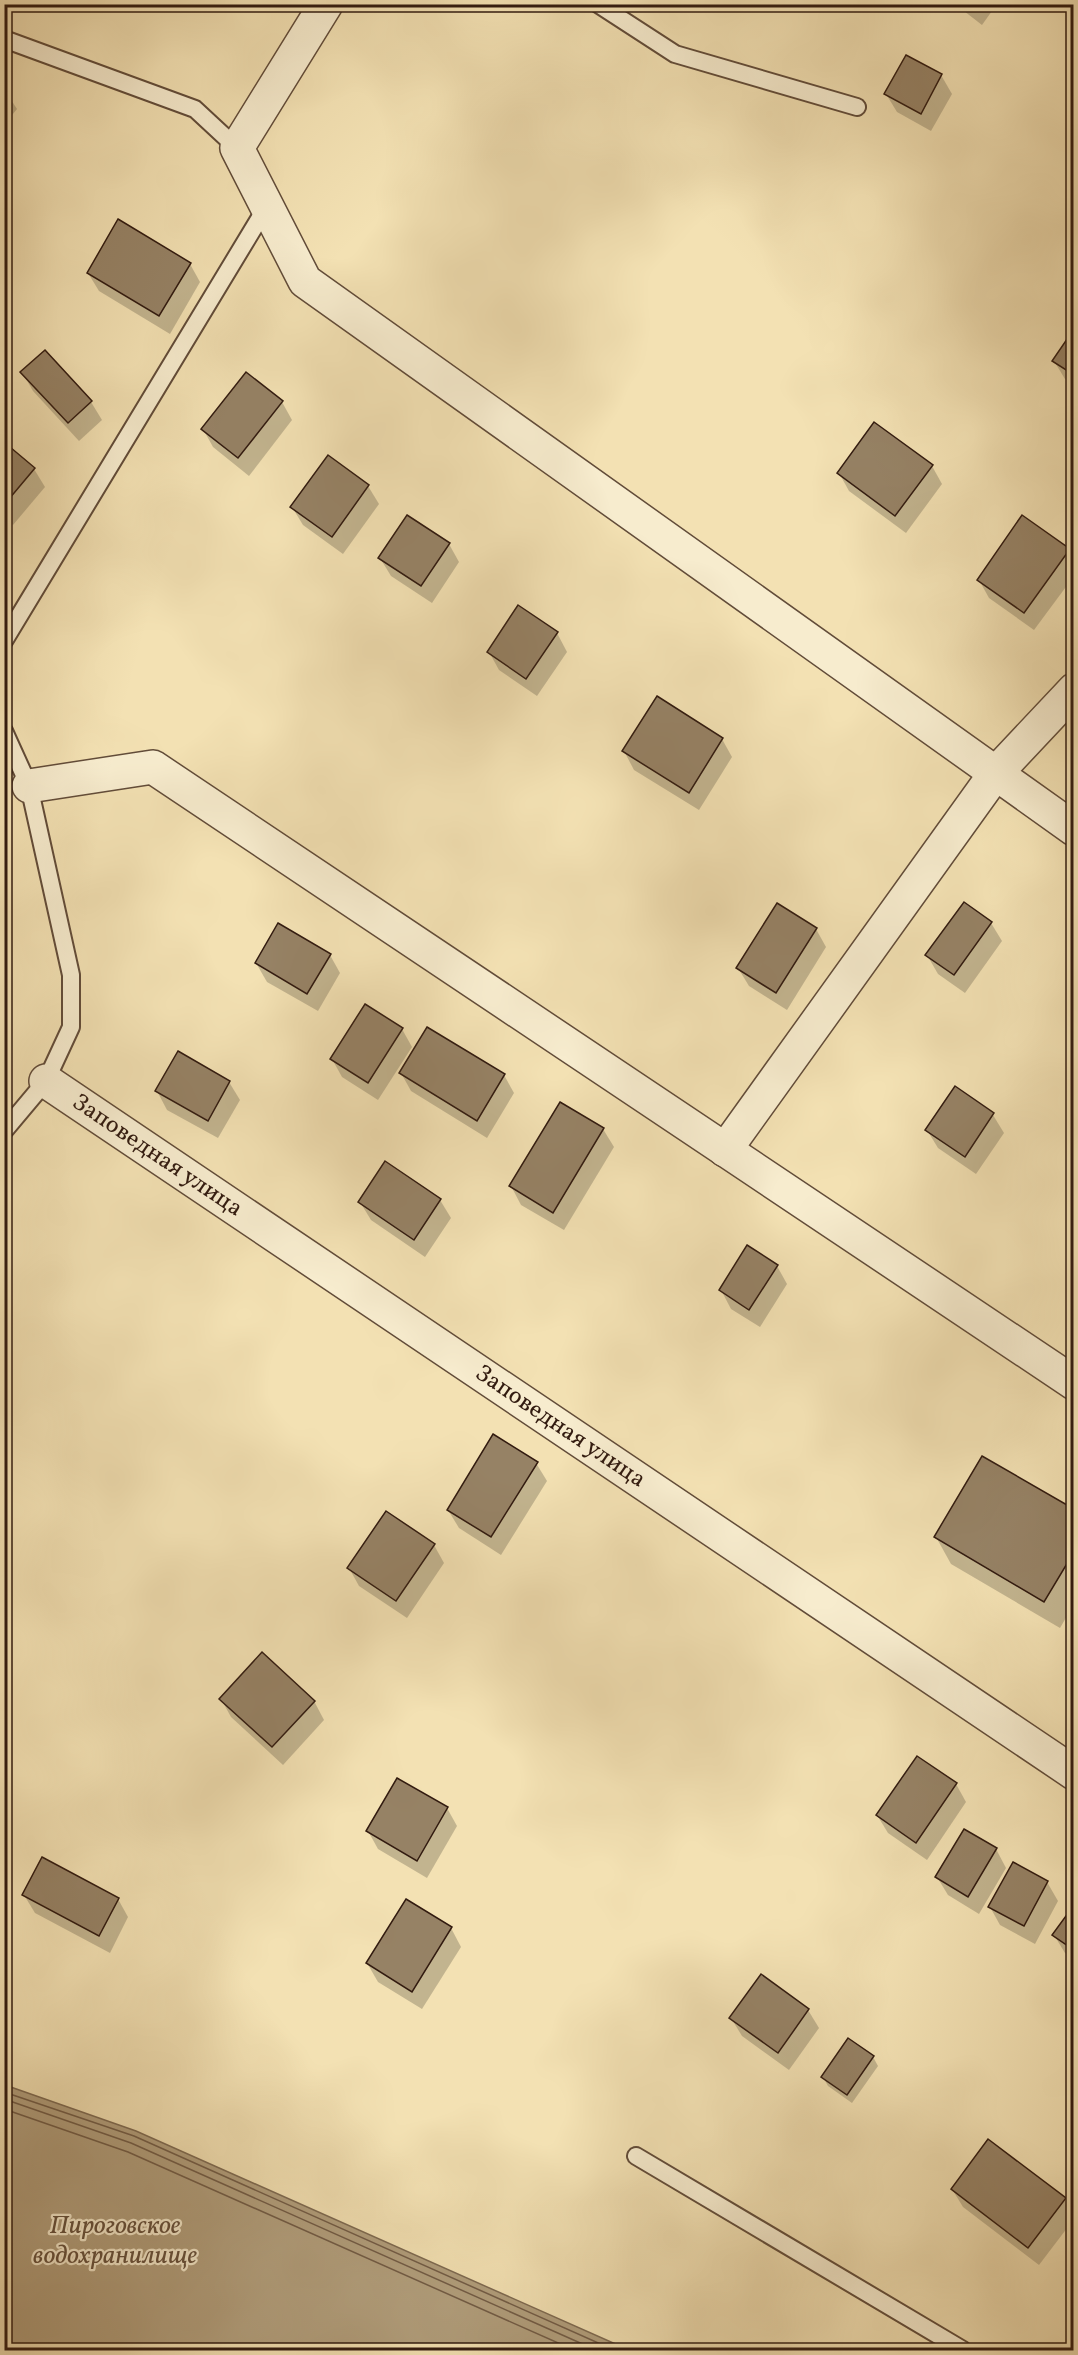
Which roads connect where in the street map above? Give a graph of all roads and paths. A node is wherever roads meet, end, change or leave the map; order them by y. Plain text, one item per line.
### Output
1 (326, 4) edge
2 (597, 4) edge
3 (4, 39) edge
4 (857, 107) dead end
5 (237, 148) junction
6 (267, 206) junction
7 (4, 641) edge
8 (1074, 690) edge
9 (4, 731) edge
10 (995, 774) junction
11 (29, 786) junction
12 (1074, 829) edge
13 (46, 1081) junction
14 (4, 1131) edge
15 (725, 1150) junction
16 (1074, 1383) edge
17 (1074, 1773) edge
18 (636, 2156) dead end
19 (963, 2350) edge

1 - 5 street
2 - 4 lane
3 - 5 lane
5 - 6 street
6 - 7 lane
6 - 10 street
8 - 10 street
9 - 11 lane
10 - 12 street
10 - 15 street
11 - 13 lane
11 - 15 street
13 - 14 lane
13 - 17 street, Заповедная улица
15 - 16 street
18 - 19 lane

